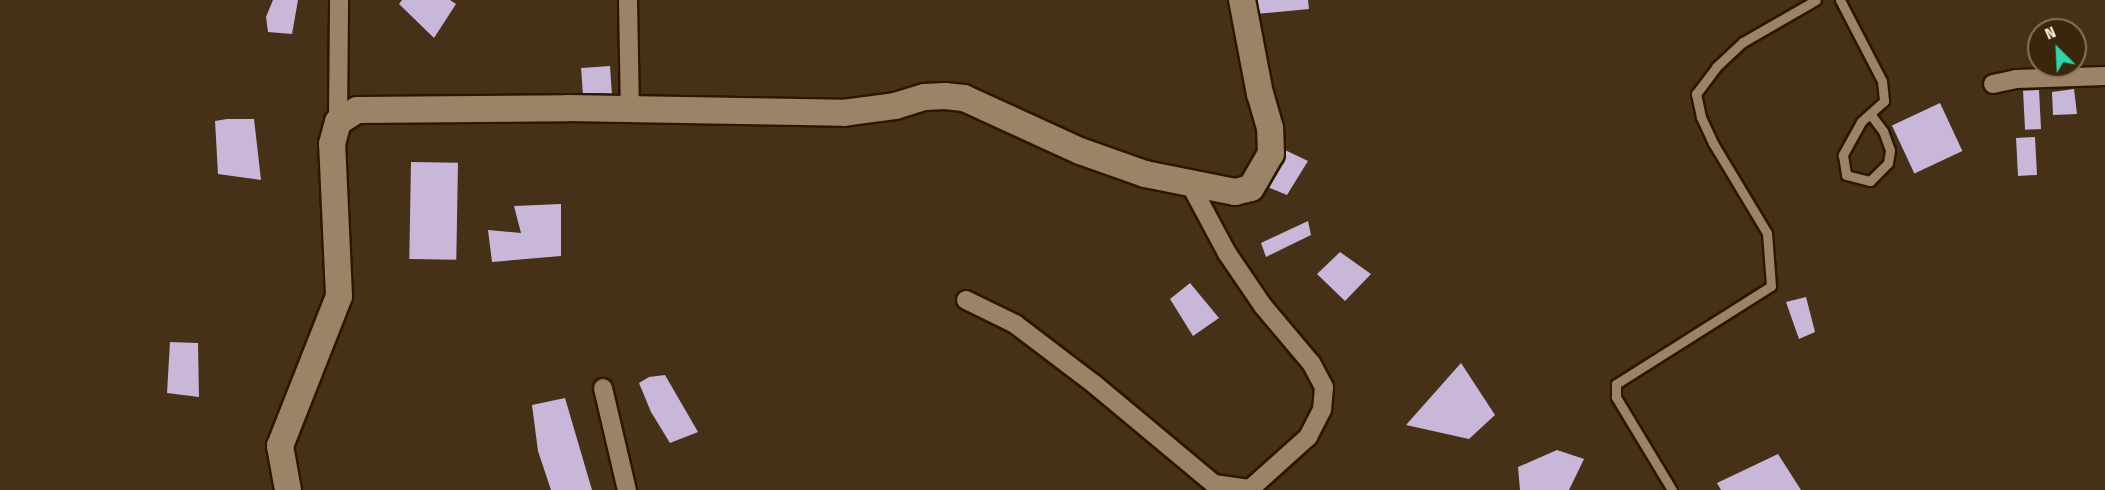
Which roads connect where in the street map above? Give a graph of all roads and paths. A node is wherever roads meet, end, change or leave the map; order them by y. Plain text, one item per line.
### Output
1 (339, 0) edge
2 (628, 0) edge
3 (1242, 0) edge
4 (1816, 0) edge
5 (1840, 0) edge
6 (2105, 76) edge
7 (1992, 84) dead end
8 (630, 110) junction
9 (1870, 114) junction
10 (338, 122) junction
11 (1190, 184) junction
12 (966, 300) dead end
13 (603, 388) dead end
14 (288, 490) edge
15 (627, 490) edge
16 (1672, 490) edge

1 - 10 street
2 - 8 street
3 - 11 street
4 - 16 lane
5 - 9 lane
6 - 7 street
8 - 10 street
8 - 11 street
9 - 9 lane
10 - 14 street
11 - 12 street
13 - 15 street

